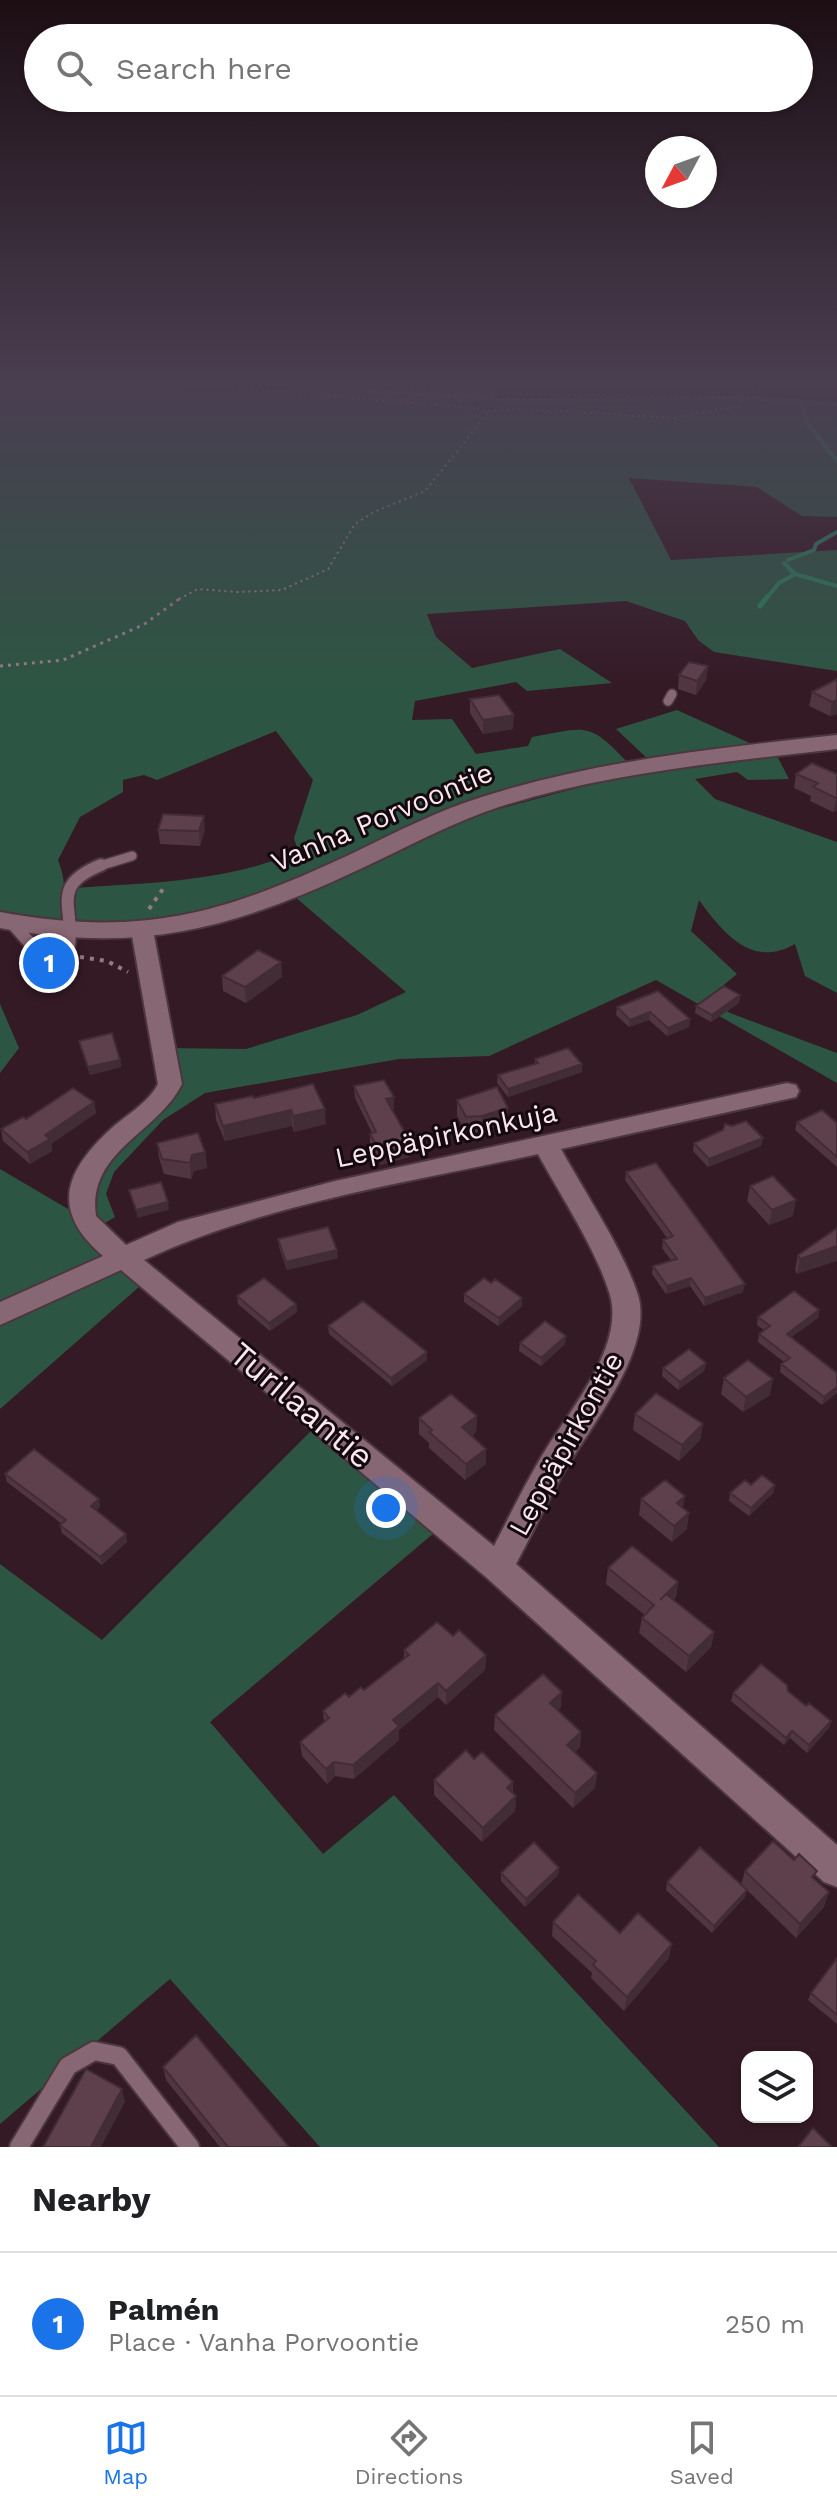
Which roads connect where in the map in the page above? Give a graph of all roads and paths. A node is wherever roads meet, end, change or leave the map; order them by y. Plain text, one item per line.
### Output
1 (432, 484) edge
2 (0, 666) edge
3 (837, 742) edge
4 (132, 856) dead end
5 (6, 922) edge
6 (73, 930) junction
7 (142, 930) junction
8 (58, 953) junction
9 (152, 984) junction
10 (787, 1091) dead end
11 (546, 1145) junction
12 (124, 1260) junction
13 (0, 1314) edge
14 (498, 1568) junction
15 (837, 1869) edge
16 (19, 2147) edge
17 (190, 2147) edge

1 - 2 path
3 - 7 street, Vanha Porvoontie
4 - 6 lane
5 - 6 street, Vanha Porvoontie
5 - 8 lane
6 - 7 street, Vanha Porvoontie
6 - 8 lane
7 - 9 street, Turilaantie
8 - 9 path
9 - 12 street, Turilaantie
10 - 11 street, Leppäpirkonkuja
11 - 12 street, Leppäpirkonkuja
11 - 14 street, Leppäpirkontie
12 - 13 street, Leppäpirkonkuja
12 - 14 street, Turilaantie
14 - 15 street, Turilaantie
16 - 17 lane

